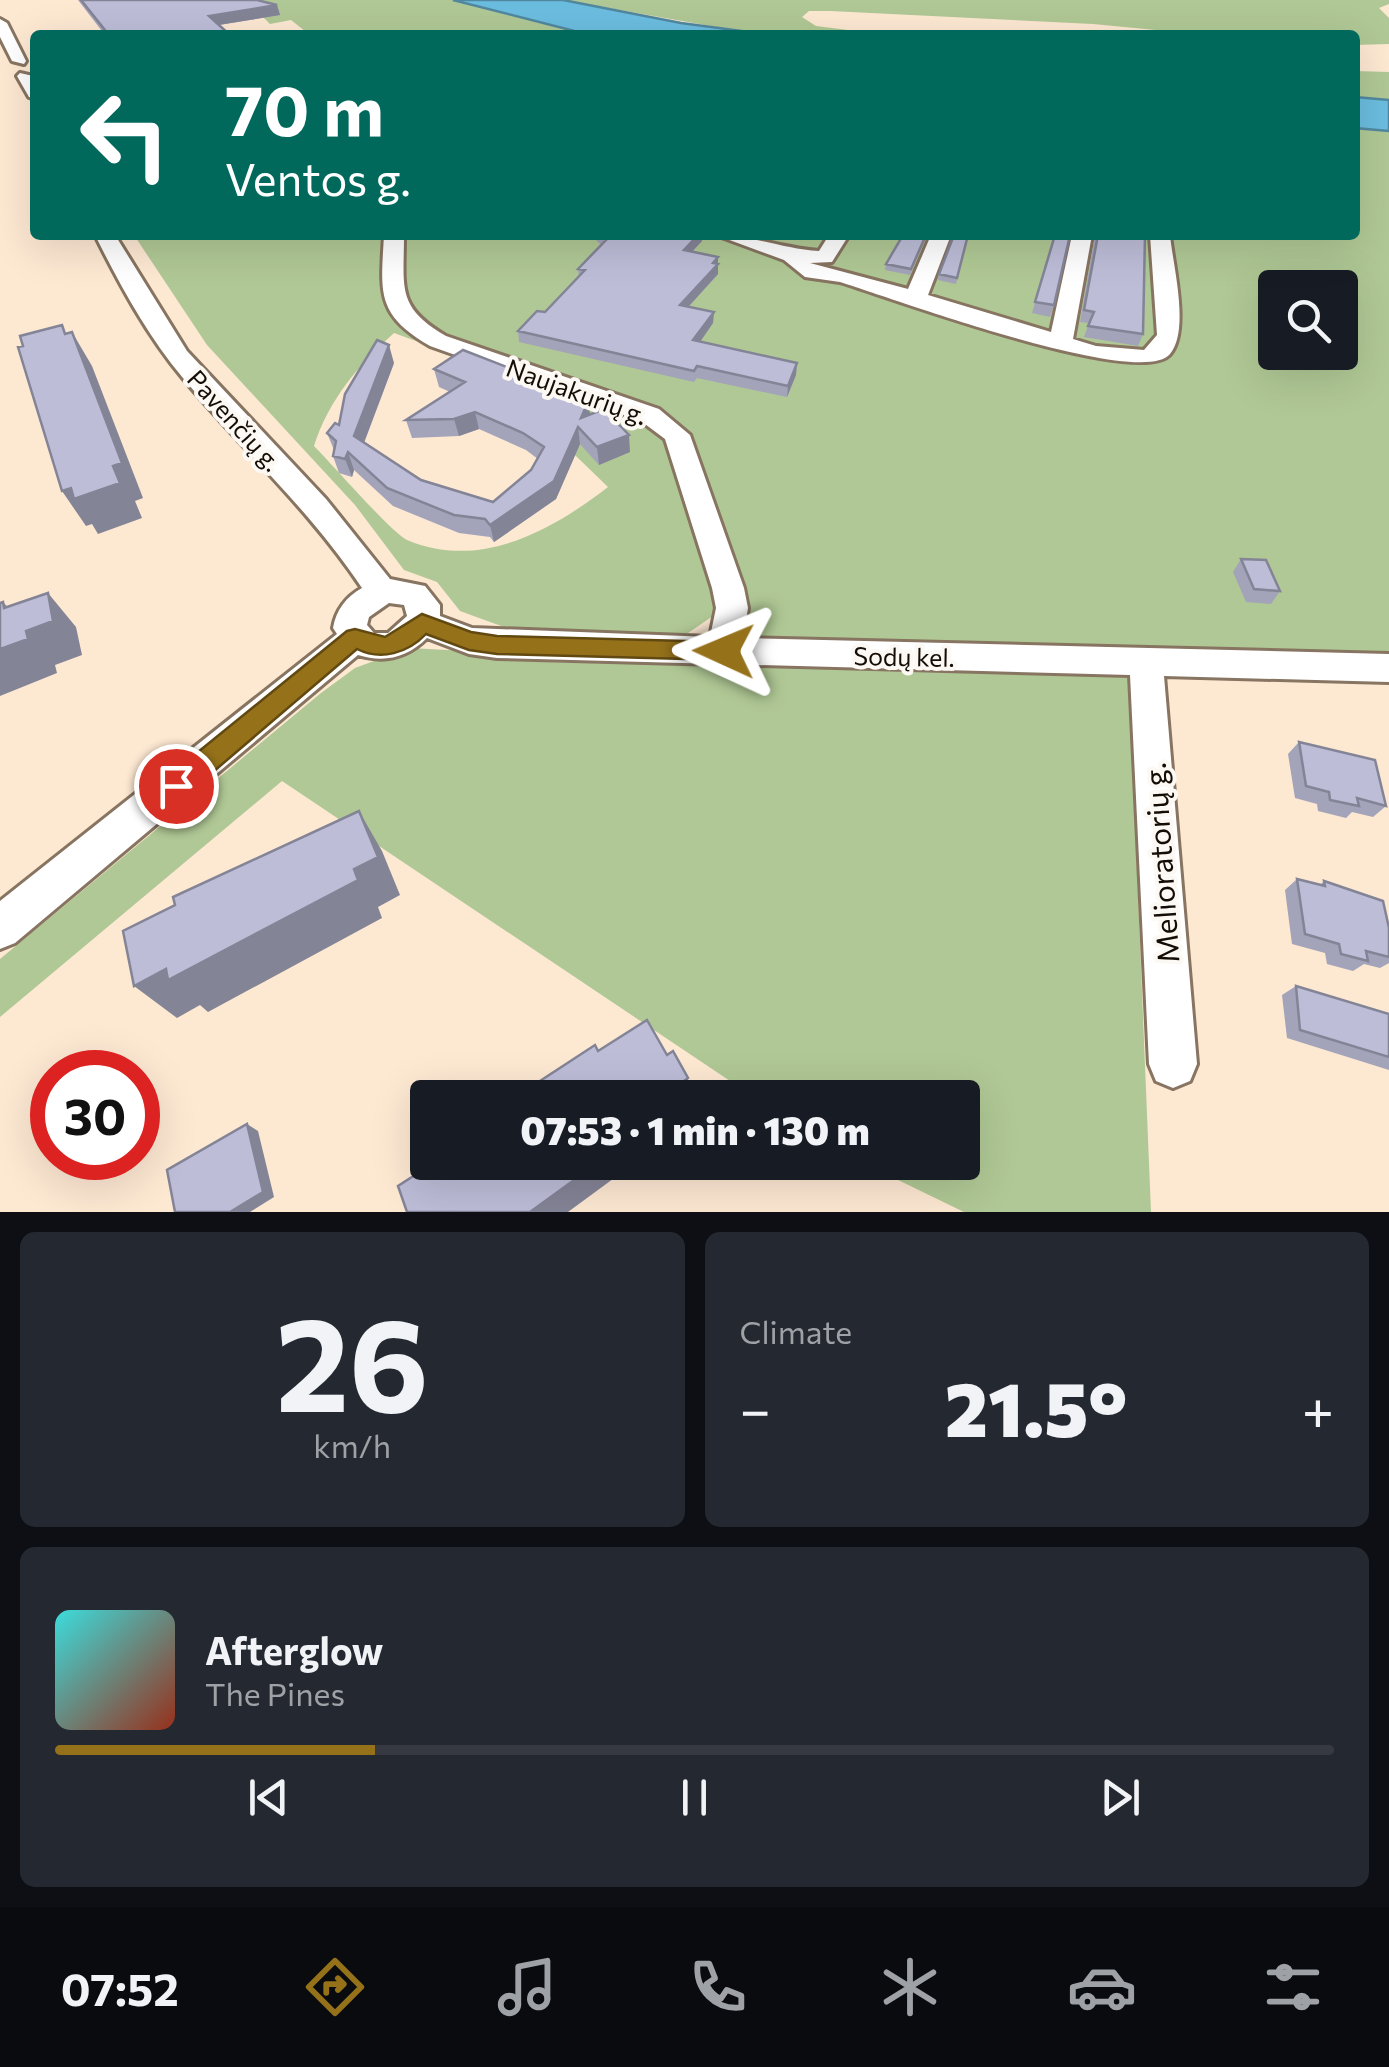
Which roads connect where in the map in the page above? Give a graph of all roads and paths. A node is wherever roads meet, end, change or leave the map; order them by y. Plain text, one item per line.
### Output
1 (0, 23) edge
2 (20, 69) edge
3 (109, 240) edge
4 (394, 240) edge
5 (742, 240) edge
6 (838, 240) edge
7 (939, 240) edge
8 (1081, 240) edge
9 (1161, 240) edge
10 (833, 266) junction
11 (916, 297) junction
12 (1061, 342) junction
13 (382, 593) junction
14 (422, 623) junction
15 (355, 638) junction
16 (724, 651) junction
17 (1146, 662) junction
18 (1389, 668) edge
19 (0, 928) edge
20 (1174, 1064) dead end

1 - 2 street
3 - 13 street, Pavenčių g.
4 - 16 street, Naujakurių g.
5 - 10 street
6 - 10 street
7 - 11 street
8 - 12 street
9 - 12 street
10 - 11 street
11 - 12 street
13 - 14 street
13 - 15 street
14 - 15 street
14 - 16 street, Sodų kel.
15 - 19 street
16 - 17 street, Sodų kel.
17 - 18 street, Sodų kel.
17 - 20 street, Melioratorių g.

